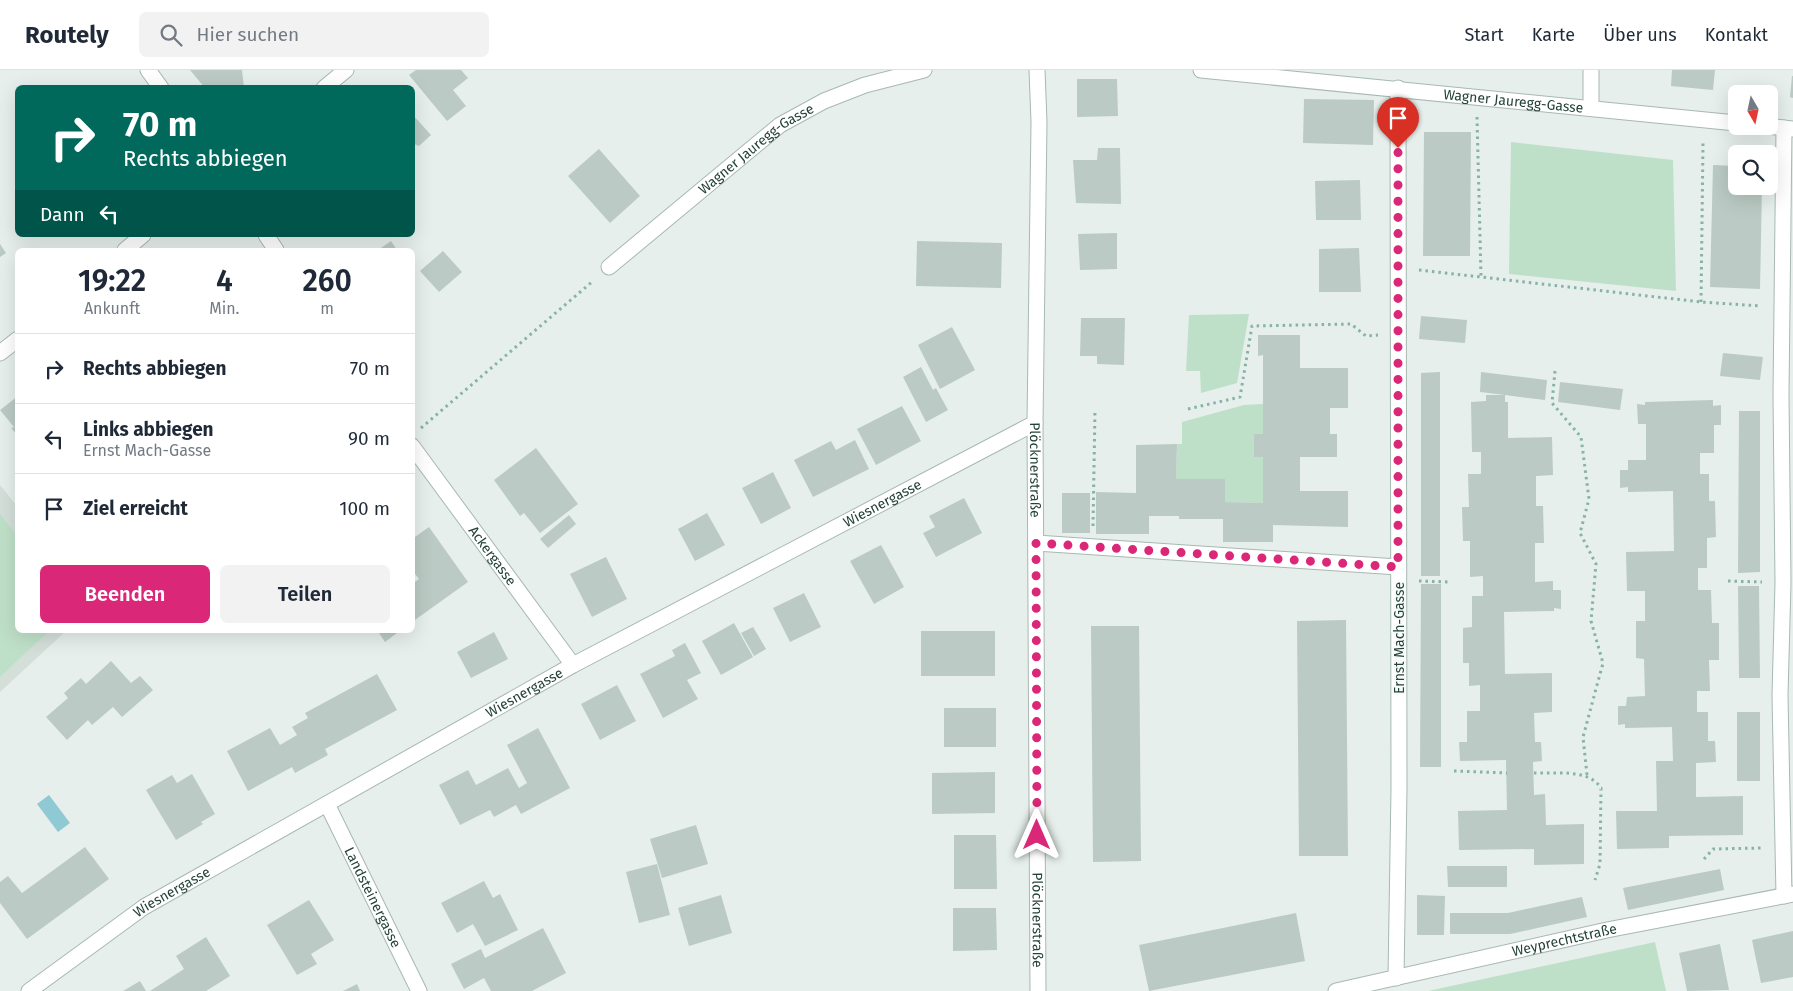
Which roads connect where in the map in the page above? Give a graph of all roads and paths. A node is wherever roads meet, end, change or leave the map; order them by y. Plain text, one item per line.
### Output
1 (148, 70) edge
2 (346, 70) edge
3 (924, 70) edge
4 (1037, 70) edge
5 (1201, 70) edge
6 (1591, 70) edge
7 (159, 85) edge
8 (328, 85) edge
9 (1398, 88) junction
10 (1476, 96) junction
11 (1591, 108) junction
12 (1703, 120) junction
13 (1728, 122) edge
14 (1789, 128) edge
15 (141, 237) edge
16 (267, 237) edge
17 (127, 248) edge
18 (275, 248) edge
19 (609, 267) joint
20 (1399, 268) junction
21 (1481, 277) junction
22 (1701, 302) junction
23 (1782, 307) junction
24 (1398, 333) junction
25 (15, 341) edge
26 (0, 353) edge
27 (1555, 371) dead end
28 (1095, 409) dead end
29 (1188, 409) dead end
30 (1035, 423) junction
31 (420, 429) dead end
32 (415, 450) edge
33 (1036, 543) junction
34 (1093, 547) junction
35 (1399, 574) junction
36 (1728, 581) dead end
37 (1451, 582) dead end
38 (1783, 582) junction
39 (573, 664) junction
40 (1454, 771) dead end
41 (1506, 772) dead end
42 (1534, 774) dead end
43 (1587, 775) junction
44 (327, 804) junction
45 (1783, 848) junction
46 (1704, 859) dead end
47 (1595, 880) dead end
48 (1788, 895) edge
49 (1396, 978) junction
50 (29, 991) edge
51 (419, 991) edge
52 (1038, 991) edge
53 (1336, 991) edge

1 - 7 street
2 - 8 street
3 - 19 street, Wagner Jauregg-Gasse
4 - 30 street, Plöcknerstraße
5 - 9 street, Wagner Jauregg-Gasse
6 - 11 street
9 - 10 street, Wagner Jauregg-Gasse
9 - 20 street, Ernst Mach-Gasse
10 - 11 street, Wagner Jauregg-Gasse
10 - 21 path
11 - 12 street, Wagner Jauregg-Gasse
12 - 13 street, Wagner Jauregg-Gasse
12 - 22 path
14 - 23 street
15 - 17 street
16 - 18 street
19 - 31 path
20 - 21 path
20 - 24 street, Ernst Mach-Gasse
21 - 22 path
22 - 23 path
23 - 38 street
24 - 29 path
24 - 35 street, Ernst Mach-Gasse
25 - 26 street
27 - 43 path
28 - 34 path
30 - 33 street, Plöcknerstraße
30 - 39 street, Wiesnergasse
32 - 39 street, Ackergasse
33 - 34 street
33 - 52 street, Plöcknerstraße
34 - 35 street
35 - 37 path
35 - 49 street, Ernst Mach-Gasse
36 - 38 path
38 - 45 street
39 - 44 street, Wiesnergasse
40 - 41 path
42 - 43 path
43 - 47 path
44 - 50 street, Wiesnergasse
44 - 51 street, Landsteinergasse
45 - 46 path
45 - 48 street
48 - 49 street, Weyprechtstraße
49 - 53 street, Weyprechtstraße

